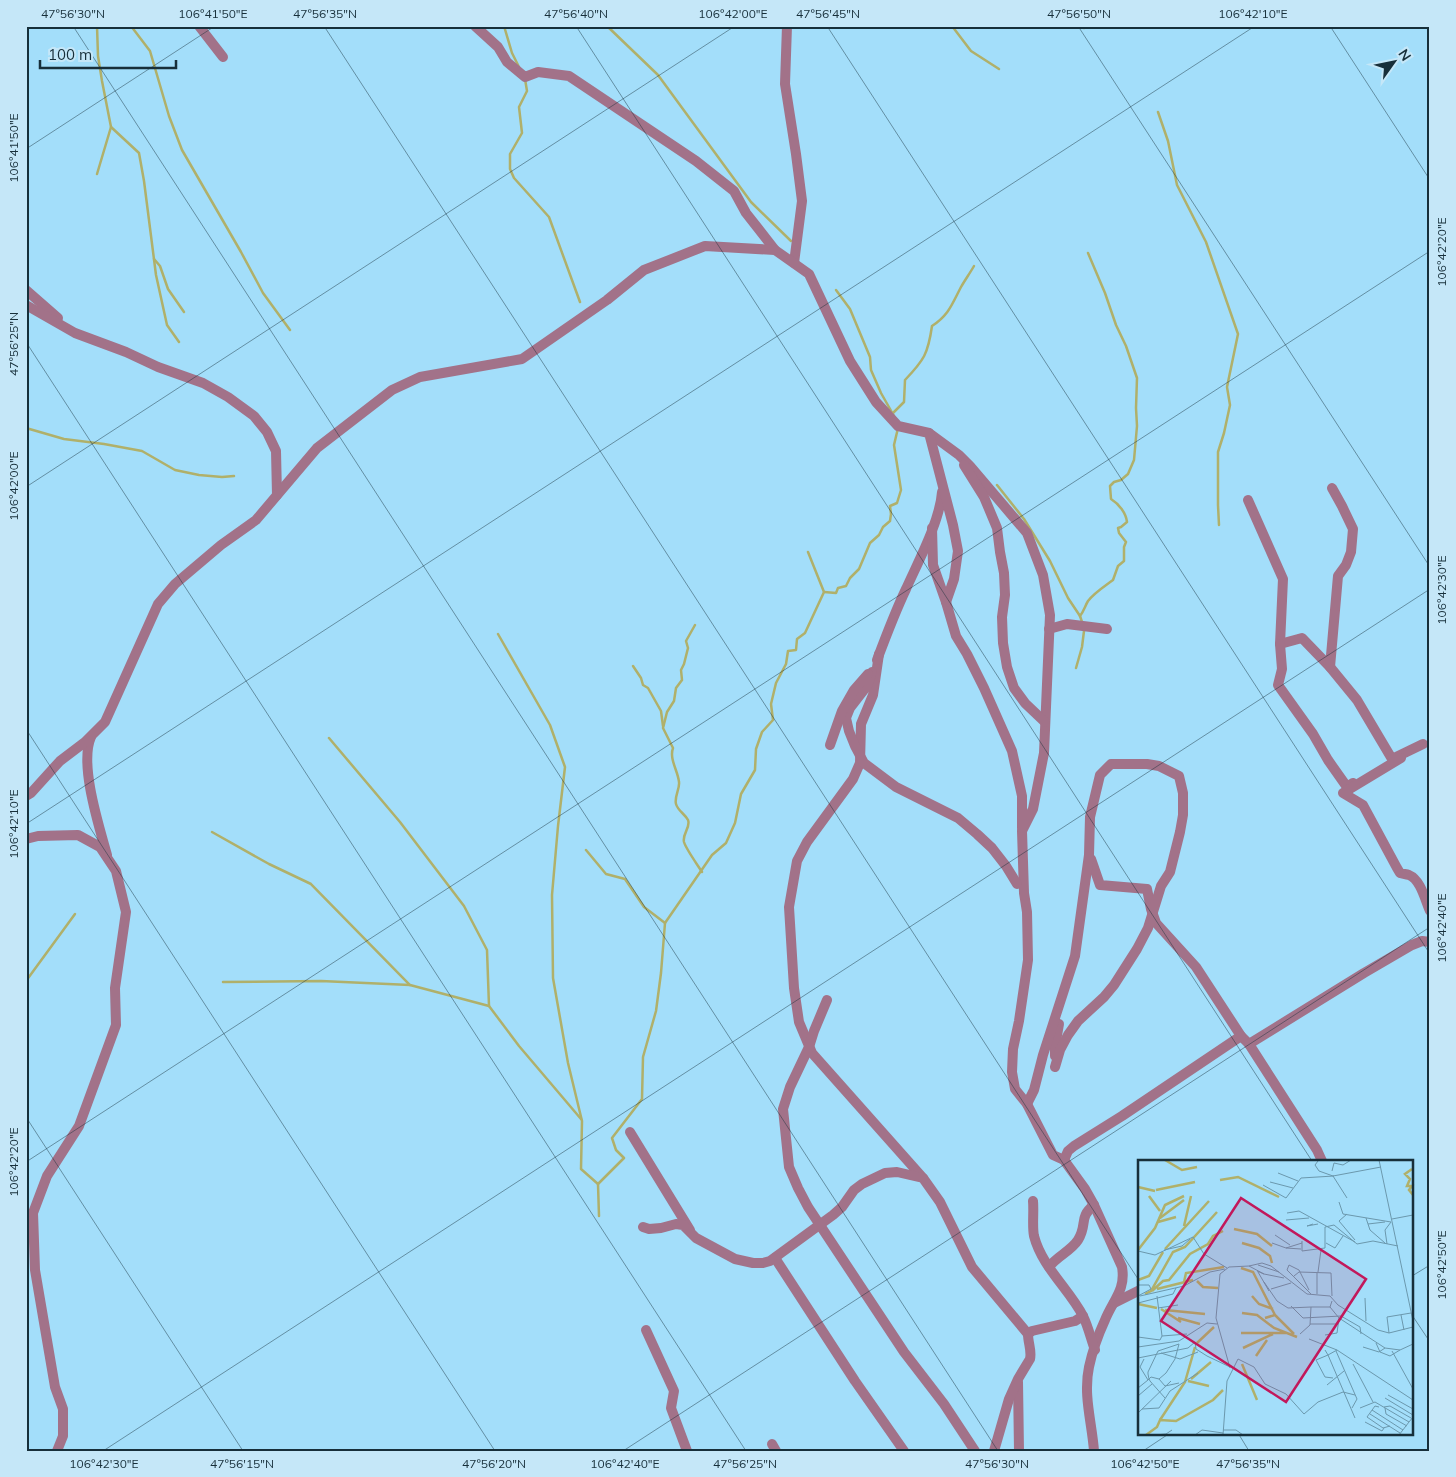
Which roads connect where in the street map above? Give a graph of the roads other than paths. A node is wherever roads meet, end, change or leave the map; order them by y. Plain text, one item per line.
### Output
1 (199, 26) edge
2 (475, 26) edge
3 (787, 26) edge
4 (223, 57) dead end
5 (775, 250) junction
6 (794, 263) junction
7 (26, 290) edge
8 (26, 305) edge
9 (75, 333) junction
10 (929, 433) junction
11 (959, 455) junction
12 (942, 481) junction
13 (1332, 488) dead end
14 (277, 495) junction
15 (1248, 500) dead end
16 (932, 528) junction
17 (946, 602) junction
18 (1049, 629) junction
19 (1107, 629) dead end
20 (1280, 644) junction
21 (879, 654) junction
22 (1330, 667) junction
23 (873, 668) junction
24 (105, 722) junction
25 (1045, 722) junction
26 (830, 745) dead end
27 (860, 756) junction
28 (1392, 759) junction
29 (26, 796) edge
30 (1022, 832) junction
31 (26, 839) edge
32 (1089, 855) junction
33 (108, 860) junction
34 (1017, 884) junction
35 (1430, 911) edge
36 (1152, 912) junction
37 (1430, 942) edge
38 (1028, 960) junction
39 (827, 1000) dead end
40 (1061, 1000) junction
41 (1241, 1036) junction
42 (1249, 1044) junction
43 (809, 1047) junction
44 (1026, 1104) junction
45 (630, 1132) dead end
46 (1064, 1160) junction
47 (1322, 1160) edge
48 (923, 1178) junction
49 (1033, 1201) dead end
50 (1094, 1205) junction
51 (819, 1225) junction
52 (643, 1227) dead end
53 (693, 1235) junction
54 (775, 1258) junction
55 (1049, 1267) junction
56 (1138, 1291) edge
57 (1114, 1303) junction
58 (1084, 1316) junction
59 (646, 1330) dead end
60 (1028, 1334) junction
61 (1095, 1350) junction
62 (1018, 1378) junction
63 (57, 1451) edge
64 (687, 1451) edge
65 (904, 1451) edge
66 (976, 1451) edge
67 (994, 1451) edge
68 (1019, 1451) edge
69 (1094, 1451) edge

1 - 4 street
2 - 5 street
3 - 6 street
5 - 6 street
5 - 14 street
6 - 10 street
7 - 9 street
8 - 9 street
9 - 14 street
10 - 11 street
10 - 12 street
11 - 18 street
11 - 25 street
12 - 16 street
12 - 17 street
13 - 22 street
14 - 24 street
15 - 20 street
16 - 17 street
16 - 21 street
17 - 30 street
18 - 19 street
18 - 25 street
20 - 22 street
20 - 28 street
21 - 23 street
21 - 27 street
22 - 28 street
23 - 26 street
23 - 27 street
24 - 29 street
24 - 33 street
25 - 30 street
27 - 34 street
27 - 43 street
28 - 35 street
30 - 34 street
30 - 38 street
31 - 33 street
32 - 36 street
32 - 36 street
32 - 40 street
33 - 63 street
34 - 38 street
36 - 40 street
36 - 41 street
37 - 42 street
38 - 44 street
39 - 43 street
40 - 44 street
41 - 42 street
41 - 46 street
42 - 47 street
43 - 48 street
43 - 51 street
44 - 46 street
45 - 53 street
46 - 50 street
48 - 51 street
48 - 60 street
49 - 55 street
50 - 55 street
50 - 57 street
51 - 54 street
51 - 66 street
52 - 53 street
53 - 54 street
54 - 65 street
55 - 58 street
56 - 57 street
57 - 61 street
58 - 60 street
58 - 61 street
59 - 64 street
60 - 62 street
61 - 69 street
62 - 67 street
62 - 68 street

